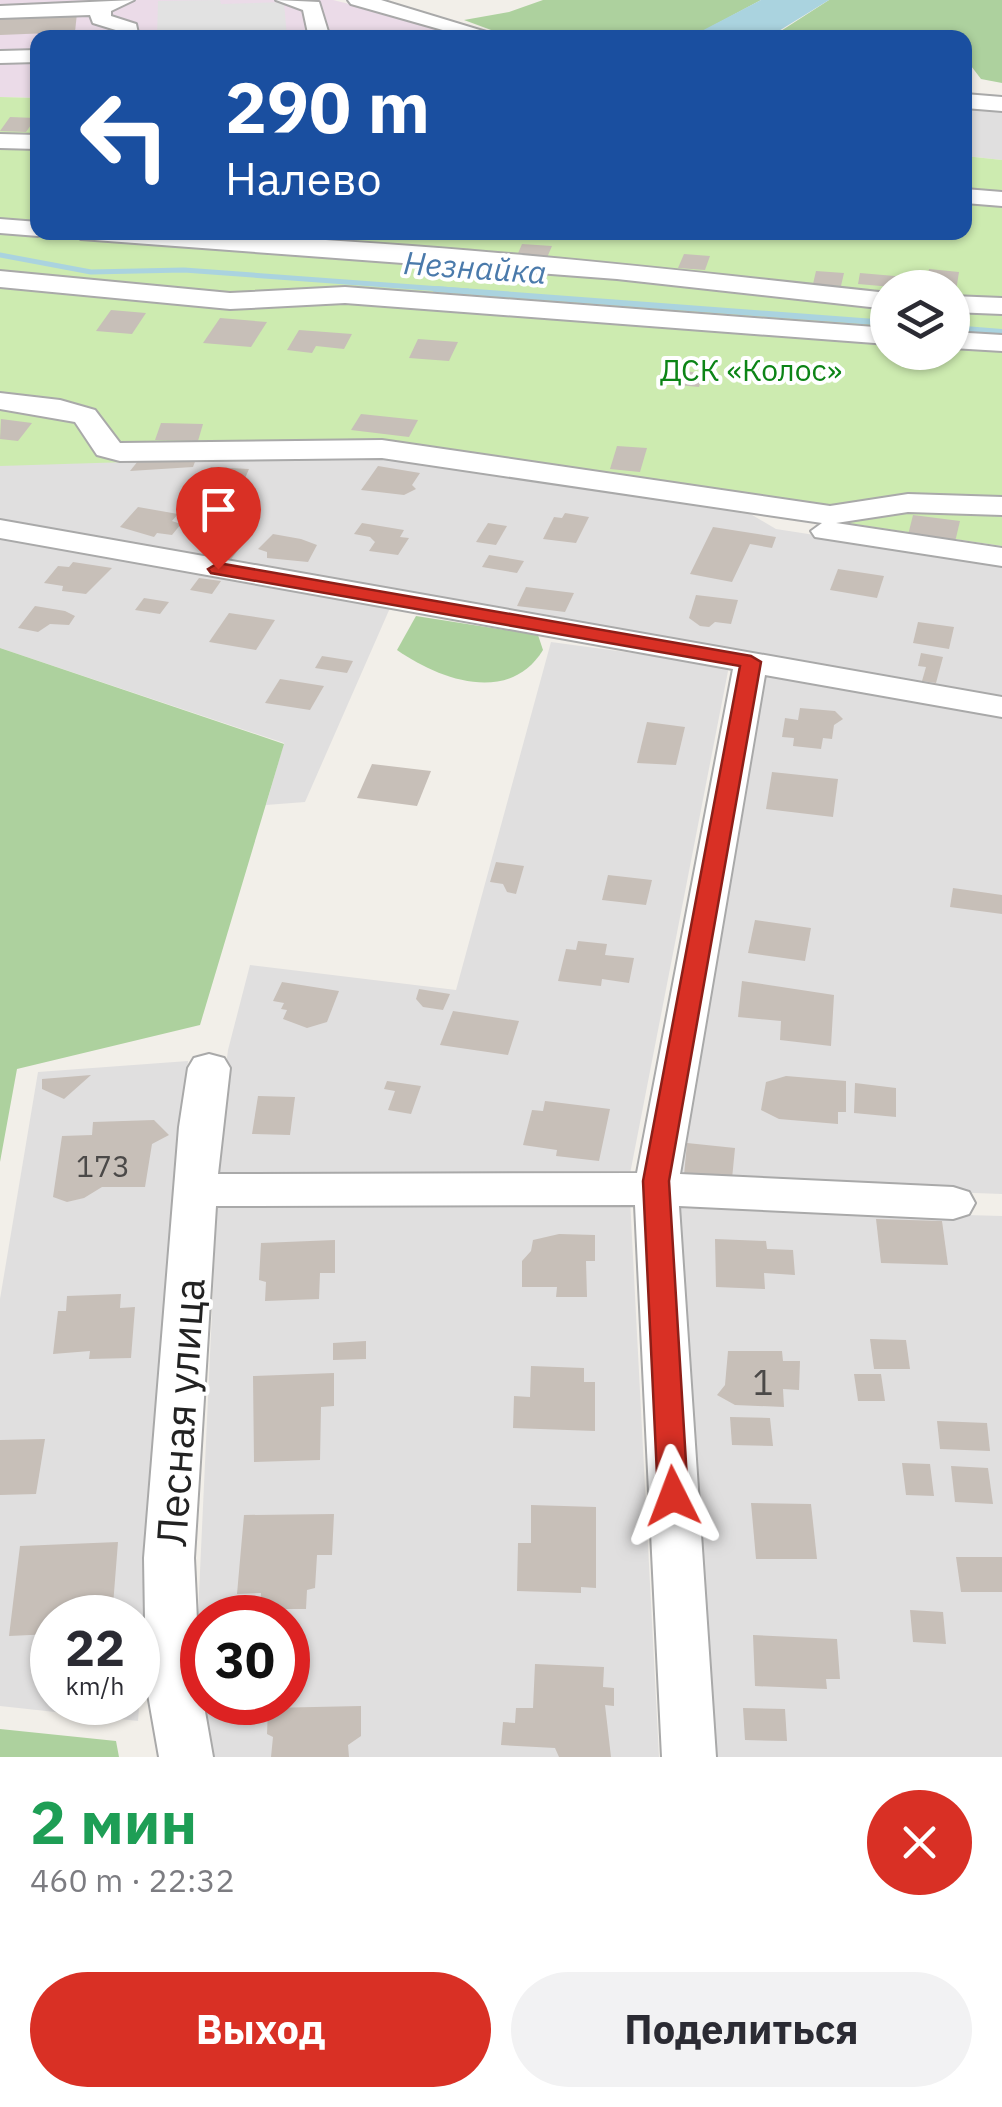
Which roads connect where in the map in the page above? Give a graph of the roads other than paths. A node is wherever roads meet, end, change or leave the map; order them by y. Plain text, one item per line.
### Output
1 (124, 0) edge
2 (286, 0) edge
3 (358, 0) edge
4 (101, 8) junction
5 (0, 12) edge
6 (130, 30) edge
7 (318, 30) edge
8 (467, 30) edge
9 (30, 56) edge
10 (0, 57) edge
11 (972, 102) edge
12 (1002, 104) edge
13 (0, 140) edge
14 (30, 142) edge
15 (972, 197) edge
16 (1002, 199) edge
17 (0, 226) edge
18 (30, 228) edge
19 (192, 240) edge
20 (0, 278) edge
21 (870, 299) edge
22 (970, 305) edge
23 (1002, 306) edge
24 (870, 335) edge
25 (970, 341) edge
26 (1002, 343) edge
27 (0, 401) edge
28 (1002, 506) edge
29 (0, 529) edge
30 (826, 531) dead end
31 (1002, 557) edge
32 (751, 662) junction
33 (1002, 708) edge
34 (209, 1068) dead end
35 (656, 1189) junction
36 (195, 1190) junction
37 (953, 1203) dead end
38 (186, 1757) edge
39 (688, 1757) edge

1 - 4 street
2 - 7 street
3 - 8 street
4 - 5 street
4 - 6 street
9 - 10 street
11 - 12 street
13 - 14 street
15 - 16 street
17 - 18 street
19 - 21 street
20 - 24 street
22 - 23 street
25 - 26 street
27 - 28 street
29 - 32 street
30 - 31 street
32 - 33 street
32 - 35 street
34 - 36 street, Лесная улица
35 - 36 street
35 - 37 street
35 - 39 street
36 - 38 street, Лесная улица

